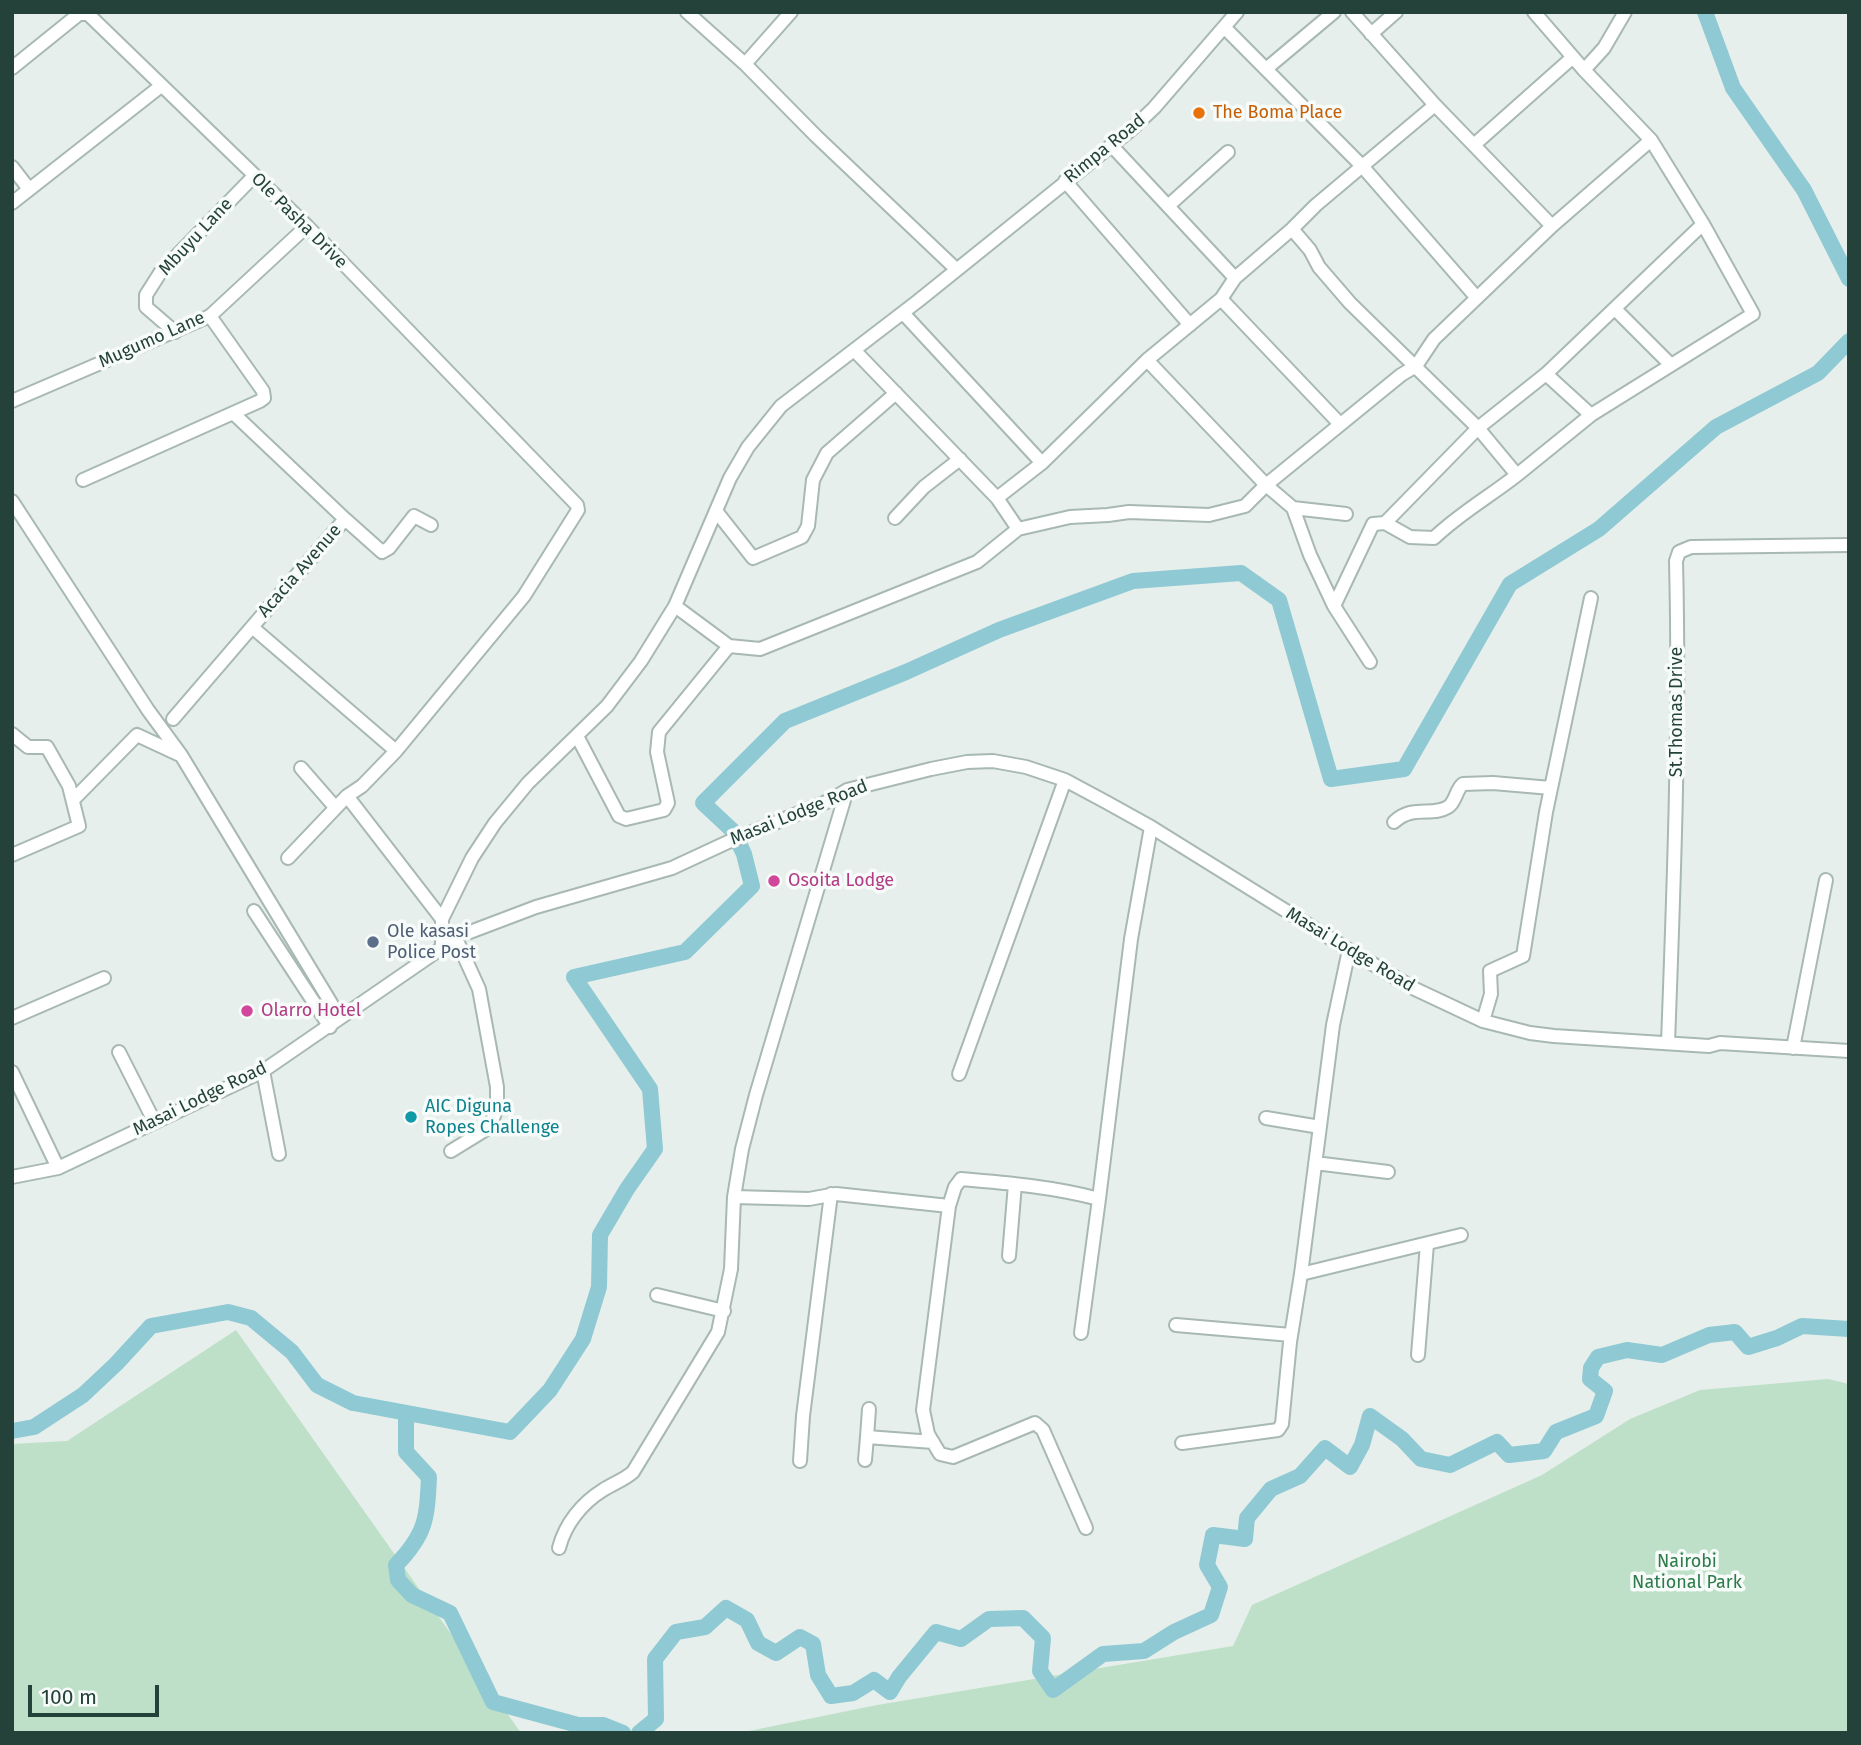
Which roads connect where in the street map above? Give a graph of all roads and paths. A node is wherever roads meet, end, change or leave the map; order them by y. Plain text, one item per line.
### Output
1 (687, 12) edge
2 (791, 12) edge
3 (1237, 12) edge
4 (1334, 12) edge
5 (1352, 12) edge
6 (1396, 12) edge
7 (1534, 12) edge
8 (1625, 12) edge
9 (1224, 27) junction
10 (1371, 34) junction
11 (1573, 57) junction
12 (744, 64) junction
13 (12, 68) edge
14 (1266, 69) junction
15 (1584, 70) junction
16 (162, 86) junction
17 (1435, 105) junction
18 (1651, 140) junction
19 (1475, 144) junction
20 (1111, 145) junction
21 (1228, 152) dead end
22 (1362, 166) junction
23 (12, 167) edge
24 (254, 176) junction
25 (1065, 181) junction
26 (29, 189) junction
27 (12, 203) edge
28 (1168, 206) junction
29 (1703, 224) junction
30 (307, 226) junction
31 (1552, 226) junction
32 (1292, 229) junction
33 (956, 269) junction
34 (1235, 278) junction
35 (1476, 298) junction
36 (1221, 299) junction
37 (1615, 309) junction
38 (903, 313) junction
39 (210, 316) junction
40 (1191, 325) junction
41 (175, 332) junction
42 (855, 350) junction
43 (1147, 360) junction
44 (1670, 364) junction
45 (1416, 366) junction
46 (1546, 374) junction
47 (896, 393) junction
48 (12, 401) edge
49 (233, 413) junction
50 (1591, 415) junction
51 (1340, 424) junction
52 (1478, 428) junction
53 (960, 459) junction
54 (1042, 463) junction
55 (1517, 475) junction
56 (83, 480) dead end
57 (1266, 485) junction
58 (997, 498) junction
59 (12, 501) edge
60 (1293, 508) junction
61 (716, 511) junction
62 (1346, 514) dead end
63 (345, 519) junction
64 (895, 519) dead end
65 (1385, 523) junction
66 (431, 525) dead end
67 (1018, 529) junction
68 (1849, 545) edge
69 (1591, 598) dead end
70 (675, 606) junction
71 (1334, 606) junction
72 (252, 627) junction
73 (729, 646) junction
74 (1370, 662) dead end
75 (173, 719) dead end
76 (12, 734) edge
77 (577, 736) junction
78 (396, 751) junction
79 (181, 755) junction
80 (300, 768) dead end
81 (1065, 780) junction
82 (1551, 788) junction
83 (847, 790) junction
84 (346, 796) junction
85 (73, 800) junction
86 (335, 807) junction
87 (1394, 822) dead end
88 (1151, 827) junction
89 (12, 855) edge
90 (288, 858) dead end
91 (1826, 880) dead end
92 (254, 911) dead end
93 (442, 919) junction
94 (454, 934) junction
95 (442, 946) junction
96 (1349, 950) junction
97 (104, 978) dead end
98 (12, 1018) edge
99 (1483, 1021) junction
100 (335, 1023) junction
101 (1668, 1043) junction
102 (1793, 1048) junction
103 (1849, 1051) edge
104 (119, 1052) dead end
105 (263, 1071) junction
106 (12, 1072) edge
107 (959, 1074) dead end
108 (1266, 1118) dead end
109 (154, 1121) junction
110 (1320, 1127) junction
111 (451, 1151) dead end
112 (279, 1154) dead end
113 (1315, 1163) junction
114 (58, 1168) junction
115 (1388, 1172) dead end
116 (12, 1177) edge
117 (1015, 1184) junction
118 (831, 1194) junction
119 (734, 1197) junction
120 (1100, 1199) junction
121 (949, 1206) junction
122 (1461, 1235) dead end
123 (1427, 1244) junction
124 (1009, 1256) dead end
125 (1301, 1274) junction
126 (657, 1295) dead end
127 (724, 1311) junction
128 (1176, 1325) dead end
129 (1081, 1333) dead end
130 (1291, 1335) junction
131 (1418, 1355) dead end
132 (869, 1409) dead end
133 (867, 1437) junction
134 (933, 1442) junction
135 (1182, 1443) dead end
136 (865, 1460) dead end
137 (800, 1461) dead end
138 (1086, 1528) dead end
139 (559, 1548) dead end

1 - 12 street
2 - 12 street
3 - 9 street, Rimpa Road
4 - 14 street
5 - 10 street
6 - 10 street
7 - 11 street
8 - 15 street
9 - 14 street
9 - 20 street, Rimpa Road
10 - 17 street
11 - 15 street
11 - 19 street
12 - 33 street
13 - 16 street, Ole Pasha Drive
14 - 22 street
15 - 18 street
16 - 24 street, Ole Pasha Drive
16 - 26 street
17 - 19 street
17 - 22 street
18 - 29 street
18 - 31 street
19 - 31 street
20 - 25 street, Rimpa Road
20 - 28 street
21 - 28 street
22 - 32 street
22 - 35 street
23 - 26 street
24 - 30 street, Ole Pasha Drive
24 - 41 street, Mbuyu Lane
25 - 33 street, Rimpa Road
25 - 40 street
26 - 27 street
28 - 34 street
29 - 37 street
29 - 44 street
30 - 39 street, Mugumo Lane
30 - 78 street, Ole Pasha Drive
31 - 35 street
32 - 34 street
32 - 45 street
33 - 38 street, Rimpa Road
34 - 36 street
35 - 45 street
36 - 40 street
36 - 51 street
37 - 44 street
37 - 46 street
38 - 42 street, Rimpa Road
38 - 54 street
39 - 41 street, Mugumo Lane
39 - 49 street
40 - 43 street
41 - 48 street, Mugumo Lane
42 - 47 street
42 - 61 street, Rimpa Road
43 - 54 street
43 - 57 street
44 - 50 street
45 - 51 street
45 - 52 street
46 - 50 street
46 - 52 street
47 - 53 street
47 - 61 street
49 - 56 street
49 - 63 street, Acacia Avenue
50 - 55 street
51 - 57 street
52 - 55 street
52 - 65 street
53 - 58 street
53 - 64 street
54 - 58 street
55 - 65 street
57 - 60 street
57 - 67 street
58 - 67 street
59 - 79 street
60 - 62 street
60 - 71 street
61 - 70 street, Rimpa Road
63 - 66 street
63 - 72 street, Acacia Avenue
65 - 71 street
67 - 73 street
68 - 101 street, St.Thomas Drive
69 - 82 street
70 - 73 street
70 - 77 street, Rimpa Road
71 - 74 street
72 - 75 street
72 - 78 street, Acacia Avenue
73 - 77 street
76 - 85 street
77 - 93 street, Rimpa Road
78 - 84 street
79 - 85 street
79 - 100 street
80 - 86 street
81 - 83 street, Masai Lodge Road
81 - 88 street, Masai Lodge Road
81 - 107 street
82 - 87 street
82 - 99 street
83 - 94 street, Masai Lodge Road
83 - 119 street
84 - 86 street
84 - 93 street
85 - 89 street
86 - 90 street
88 - 96 street, Masai Lodge Road
88 - 120 street
91 - 102 street
92 - 100 street
93 - 95 street
94 - 95 street, Masai Lodge Road
94 - 111 street
95 - 100 street, Masai Lodge Road
96 - 99 street, Masai Lodge Road
96 - 110 street
97 - 98 street
99 - 101 street, Masai Lodge Road
100 - 105 street, Masai Lodge Road
101 - 102 street, Masai Lodge Road
102 - 103 street, Masai Lodge Road
104 - 109 street
105 - 109 street, Masai Lodge Road
105 - 112 street
106 - 114 street
108 - 110 street
109 - 114 street, Masai Lodge Road
110 - 113 street
113 - 115 street
113 - 125 street
114 - 116 street, Masai Lodge Road
117 - 120 street
117 - 121 street
117 - 124 street
118 - 119 street
118 - 121 street
118 - 137 street
119 - 127 street
120 - 129 street
121 - 134 street
122 - 123 street
123 - 125 street
123 - 131 street
125 - 130 street
126 - 127 street
127 - 139 street
128 - 130 street
130 - 135 street
132 - 133 street
133 - 134 street
133 - 136 street
134 - 138 street

